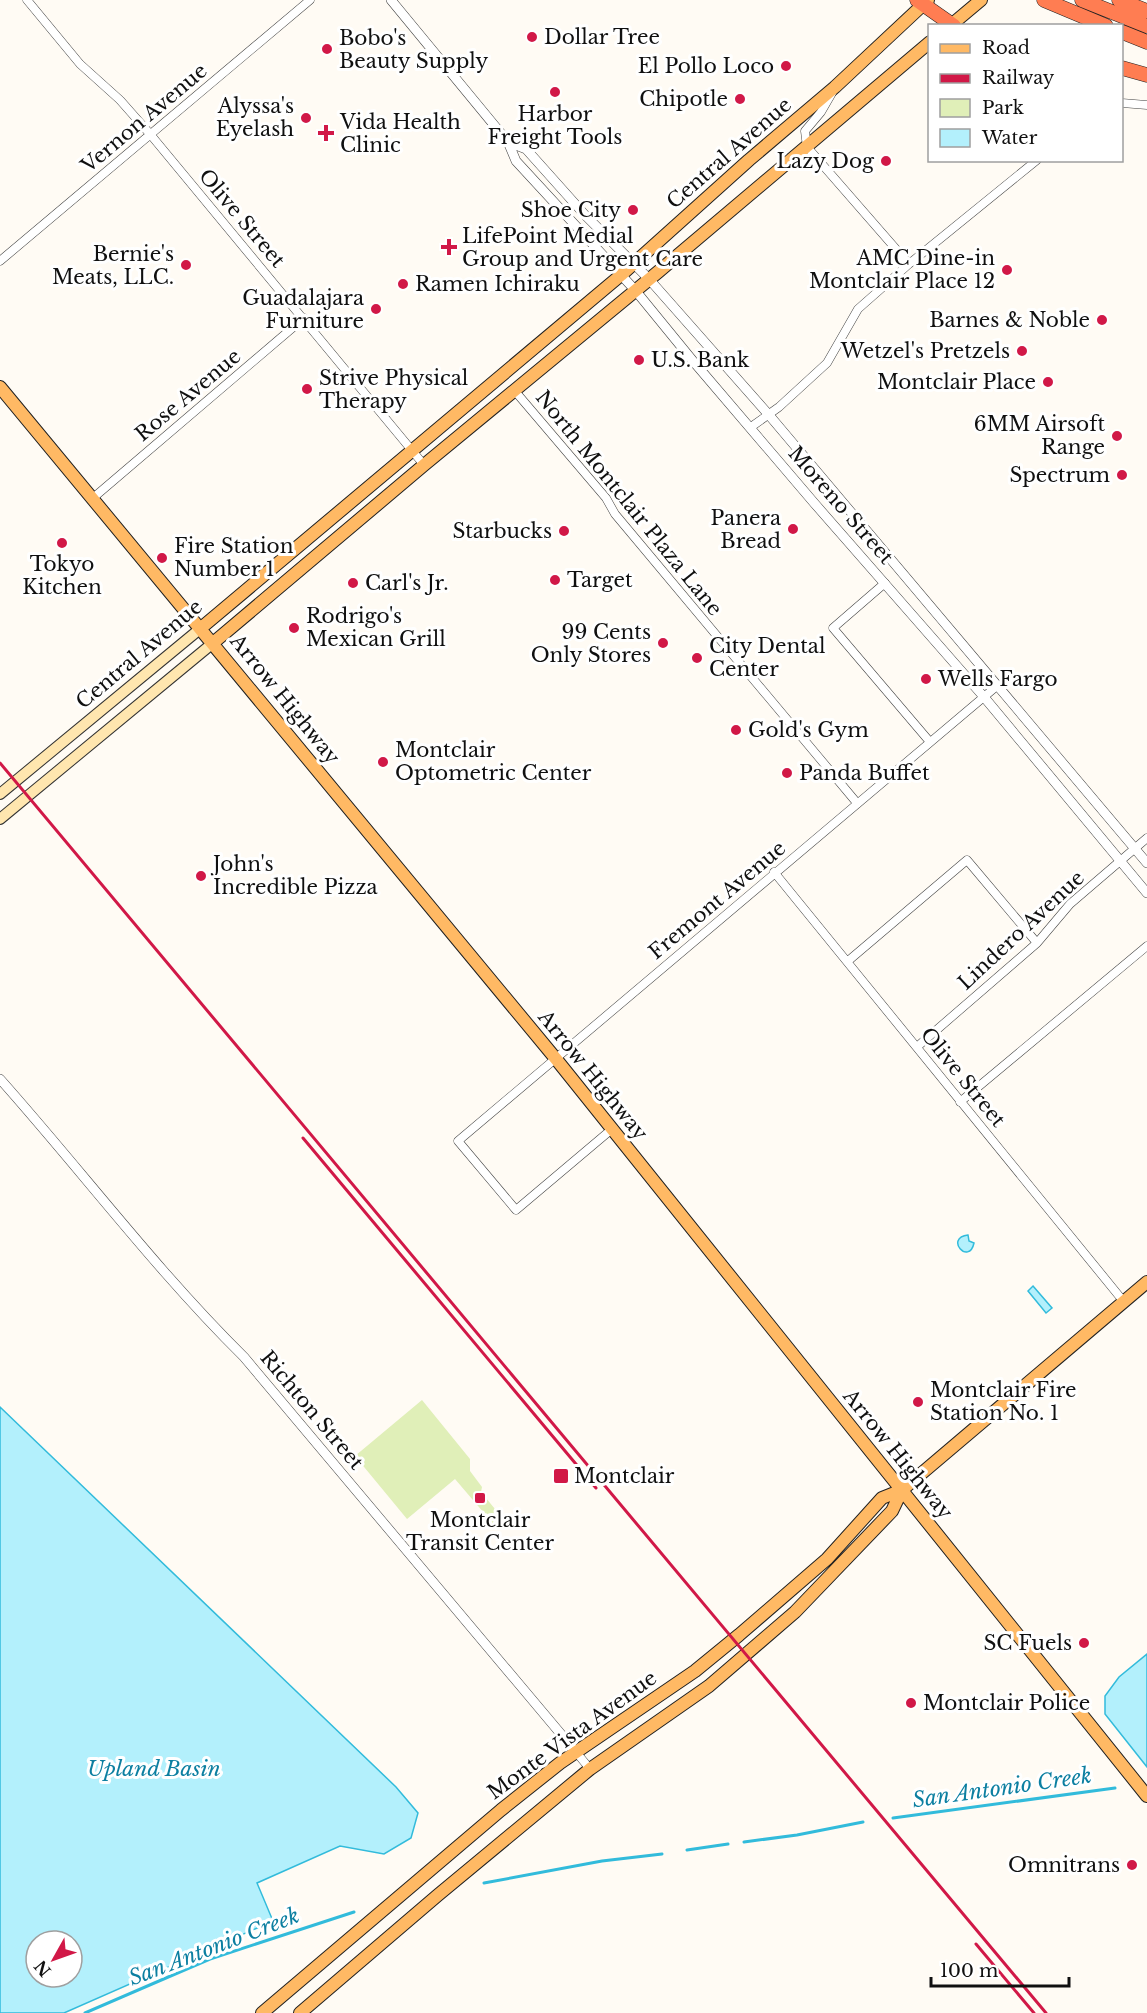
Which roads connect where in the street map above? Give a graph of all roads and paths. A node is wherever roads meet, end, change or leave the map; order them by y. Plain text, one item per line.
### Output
1 (27, 0) edge
2 (310, 0) edge
3 (391, 0) edge
4 (981, 0) edge
5 (1044, 0) edge
6 (1082, 0) edge
7 (1119, 0) edge
8 (923, 1) edge
9 (1147, 11) edge
10 (951, 24) edge
11 (953, 24) edge
12 (1101, 24) edge
13 (1147, 26) edge
14 (1123, 32) edge
15 (1147, 42) edge
16 (928, 44) edge
17 (1123, 68) edge
18 (1147, 75) edge
19 (835, 87) junction
20 (1123, 103) edge
21 (1147, 105) edge
22 (150, 134) junction
23 (508, 142) junction
24 (807, 147) junction
25 (1035, 162) edge
26 (0, 261) edge
27 (633, 264) junction
28 (909, 264) junction
29 (621, 275) junction
30 (649, 279) junction
31 (635, 290) junction
32 (304, 318) junction
33 (0, 387) edge
34 (514, 390) junction
35 (769, 415) junction
36 (751, 427) junction
37 (412, 450) junction
38 (424, 465) junction
39 (93, 498) junction
40 (885, 583) junction
41 (201, 628) junction
42 (213, 643) junction
43 (998, 685) junction
44 (984, 697) junction
45 (930, 742) junction
46 (0, 794) edge
47 (856, 803) junction
48 (0, 819) edge
49 (1147, 838) edge
50 (1135, 848) junction
51 (1121, 860) junction
52 (1147, 863) edge
53 (774, 872) junction
54 (1147, 893) edge
55 (1037, 942) junction
56 (1147, 946) edge
57 (848, 961) junction
58 (918, 1046) junction
59 (556, 1059) junction
60 (0, 1079) edge
61 (960, 1102) junction
62 (612, 1129) junction
63 (1147, 1282) edge
64 (1124, 1302) junction
65 (902, 1490) junction
66 (576, 1752) junction
67 (590, 1769) junction
68 (1147, 1796) edge
69 (262, 2013) edge
70 (300, 2013) edge

1 - 22 street, Olive Street
2 - 22 street, Vernon Avenue
3 - 23 street, Moreno Street
4 - 11 main road
5 - 12 highway
6 - 13 highway
7 - 9 highway
8 - 10 highway
8 - 19 main road, Central Avenue
14 - 15 highway
16 - 24 main road, Central Avenue
17 - 18 highway
19 - 24 street
19 - 27 main road, Central Avenue
20 - 21 street
22 - 26 street, Vernon Avenue
22 - 32 street, Olive Street
23 - 27 street, Moreno Street
23 - 29 street, Moreno Street
24 - 28 street
24 - 30 main road, Central Avenue
25 - 28 street
27 - 29 main road, Central Avenue
27 - 30 street, Moreno Street
28 - 35 street
29 - 31 street, Moreno Street
29 - 37 main road, Central Avenue
30 - 31 main road, Central Avenue
30 - 35 street, Moreno Street
31 - 34 main road, Central Avenue
31 - 36 street, Moreno Street
32 - 37 street, Olive Street
32 - 39 street, Rose Avenue
33 - 39 main road, Arrow Highway
34 - 38 main road, Central Avenue
34 - 47 street, North Montclair Plaza Lane
35 - 36 street
35 - 43 street, Moreno Street
36 - 40 street, Moreno Street
37 - 38 street, Olive Street
37 - 41 main road, Central Avenue
38 - 42 main road, Central Avenue
39 - 41 main road, Arrow Highway
40 - 44 street, Moreno Street
40 - 45 street
41 - 42 main road, Arrow Highway
41 - 46 main road, Central Avenue
42 - 48 main road, Central Avenue
42 - 59 main road, Arrow Highway
43 - 44 street, Fremont Avenue
43 - 50 street, Moreno Street
44 - 45 street, Fremont Avenue
44 - 51 street, Moreno Street
45 - 47 street, Fremont Avenue
47 - 53 street, Fremont Avenue
49 - 50 street, Lindero Avenue
50 - 51 street, Lindero Avenue
50 - 52 street, Moreno Street
51 - 54 street, Moreno Street
51 - 55 street, Lindero Avenue
53 - 57 street, Olive Street
53 - 59 street, Fremont Avenue
55 - 57 street
55 - 58 street, Lindero Avenue
56 - 61 street
57 - 58 street, Olive Street
58 - 61 street, Olive Street
59 - 62 main road, Arrow Highway
59 - 62 street, Fremont Avenue
60 - 66 street, Richton Street
61 - 64 street, Olive Street
62 - 65 main road, Arrow Highway
63 - 64 main road, Monte Vista Avenue
64 - 65 main road, Monte Vista Avenue
65 - 66 main road, Monte Vista Avenue
65 - 67 main road, Monte Vista Avenue
65 - 68 main road, Arrow Highway
66 - 67 street, Richton Street
66 - 69 main road, Monte Vista Avenue
67 - 70 main road, Monte Vista Avenue

